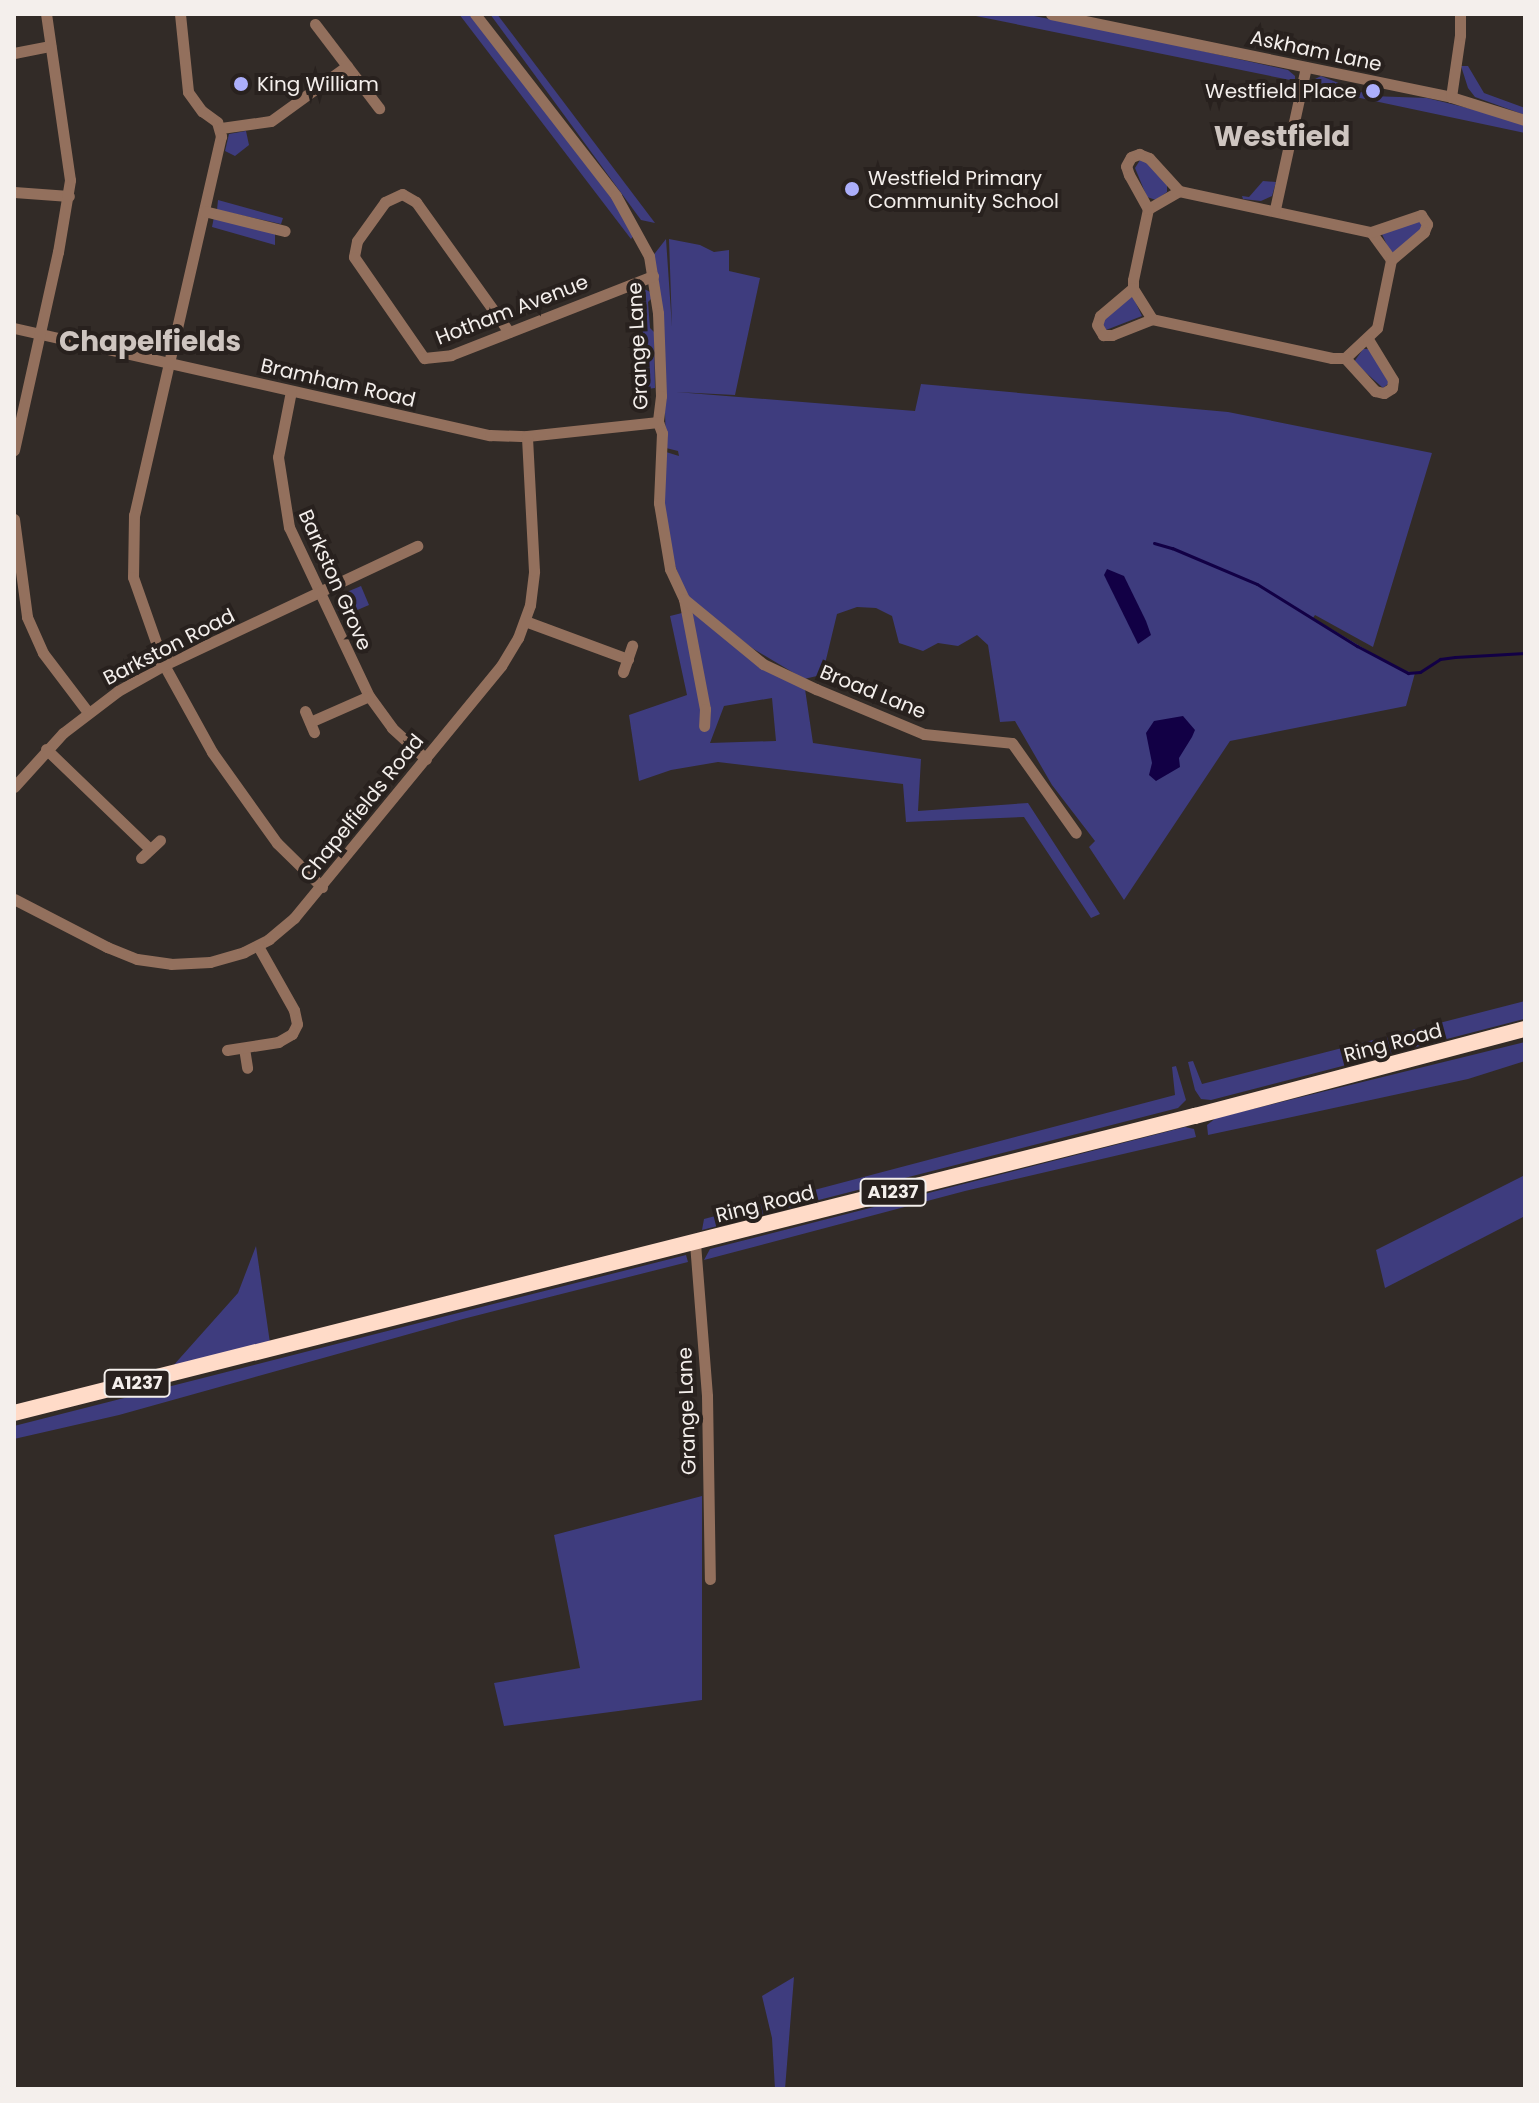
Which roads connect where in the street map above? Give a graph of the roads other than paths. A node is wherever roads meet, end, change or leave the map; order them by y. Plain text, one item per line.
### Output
1 (46, 14) edge
2 (180, 14) edge
3 (475, 14) edge
4 (1051, 14) edge
5 (1460, 14) edge
6 (315, 24) dead end
7 (50, 46) junction
8 (14, 53) edge
9 (347, 66) junction
10 (1306, 67) junction
11 (1451, 97) junction
12 (379, 108) dead end
13 (1525, 120) edge
14 (221, 128) junction
15 (1179, 191) junction
16 (14, 192) edge
17 (69, 196) junction
18 (1148, 209) junction
19 (1275, 209) junction
20 (204, 211) junction
21 (285, 231) dead end
22 (1371, 232) junction
23 (1391, 260) junction
24 (653, 276) junction
25 (1133, 288) junction
26 (1152, 319) junction
27 (14, 328) edge
28 (509, 332) junction
29 (40, 333) junction
30 (1368, 339) junction
31 (1345, 358) junction
32 (169, 362) junction
33 (291, 391) junction
34 (658, 422) junction
35 (16, 426) edge
36 (527, 436) junction
37 (14, 450) edge
38 (14, 519) edge
39 (417, 546) dead end
40 (320, 594) junction
41 (684, 599) junction
42 (525, 621) junction
43 (632, 646) dead end
44 (628, 659) junction
45 (164, 665) junction
46 (623, 672) dead end
47 (369, 696) junction
48 (87, 711) junction
49 (309, 722) dead end
50 (704, 726) dead end
51 (46, 749) junction
52 (426, 759) junction
53 (14, 787) edge
54 (1076, 833) dead end
55 (160, 840) dead end
56 (150, 849) junction
57 (141, 858) dead end
58 (322, 887) junction
59 (14, 899) edge
60 (258, 946) junction
61 (1525, 1029) edge
62 (244, 1048) junction
63 (227, 1050) dead end
64 (247, 1068) dead end
65 (695, 1243) junction
66 (14, 1413) edge
67 (710, 1579) dead end

1 - 7 street
2 - 14 street
3 - 24 street, Grange Lane
4 - 10 street, Askham Lane
5 - 11 street
6 - 9 street
7 - 8 street
7 - 17 street
9 - 12 street
9 - 14 street
10 - 11 street, Askham Lane
10 - 19 street
11 - 13 street, Askham Lane
14 - 20 street
15 - 18 street
15 - 18 street
15 - 19 street
16 - 17 street
17 - 29 street
18 - 25 street
19 - 22 street
20 - 21 street
20 - 32 street
22 - 23 street
22 - 23 street
23 - 30 street
24 - 28 street, Hotham Avenue
24 - 34 street, Grange Lane
25 - 26 street
25 - 26 street
26 - 31 street
27 - 29 street, Bramham Road
28 - 28 street, Hotham Avenue
29 - 32 street, Bramham Road
29 - 35 street
30 - 31 street
30 - 31 street
32 - 33 street, Bramham Road
32 - 45 street
33 - 36 street, Bramham Road
33 - 40 street, Barkston Grove
34 - 36 street, Bramham Road
34 - 41 street, Grange Lane
35 - 37 street
36 - 42 street, Chapelfields Road
38 - 48 street
39 - 40 street, Barkston Road
40 - 45 street, Barkston Road
40 - 47 street, Barkston Grove
41 - 50 street, Grange Lane
41 - 54 street, Broad Lane
42 - 44 street
42 - 52 street, Chapelfields Road
43 - 44 street
44 - 46 street
45 - 48 street, Barkston Road
45 - 58 street
47 - 49 street
47 - 52 street, Barkston Grove
48 - 51 street, Barkston Road
51 - 53 street, Barkston Road
51 - 56 street
52 - 58 street, Chapelfields Road
55 - 56 street
56 - 57 street
58 - 60 street, Chapelfields Road
59 - 60 street, Chapelfields Road
60 - 62 street
61 - 65 highway, Ring Road / A1237
62 - 63 street
62 - 64 street
65 - 66 highway, Ring Road / A1237
65 - 67 street, Grange Lane

